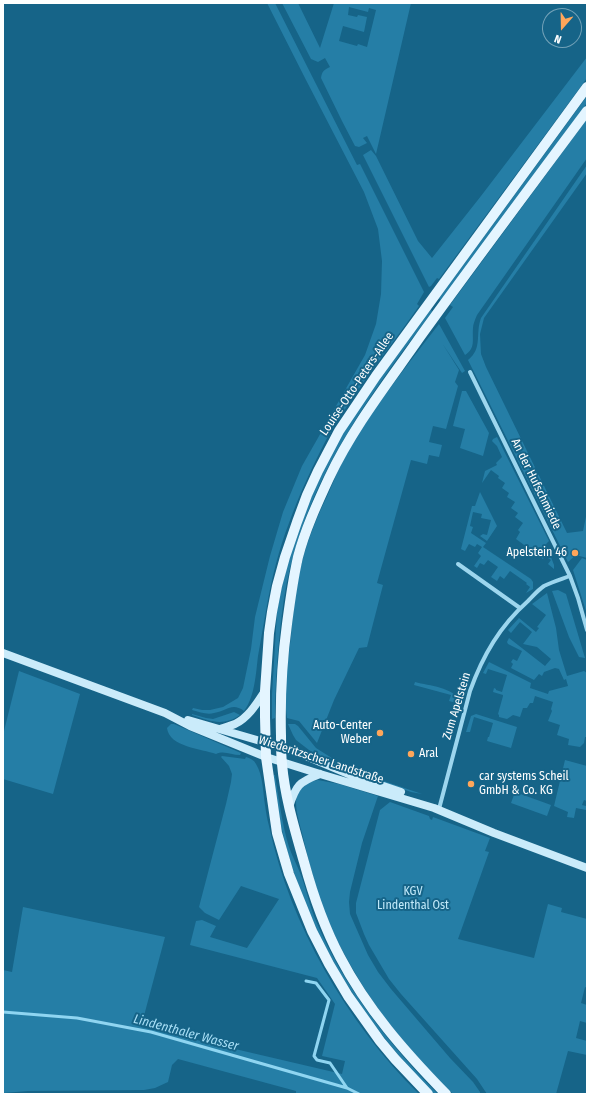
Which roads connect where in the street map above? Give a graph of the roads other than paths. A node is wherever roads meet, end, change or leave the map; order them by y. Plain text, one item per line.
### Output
1 (587, 87) edge
2 (587, 110) edge
3 (470, 372) dead end
4 (458, 564) dead end
5 (570, 576) junction
6 (520, 608) junction
7 (587, 630) edge
8 (3, 653) edge
9 (266, 691) junction
10 (164, 713) junction
11 (220, 729) junction
12 (266, 743) junction
13 (281, 747) junction
14 (266, 757) junction
15 (282, 762) junction
16 (320, 774) junction
17 (429, 806) junction
18 (289, 808) junction
19 (439, 809) junction
20 (587, 868) edge
21 (428, 1094) edge
22 (446, 1094) edge

1 - 9 main road, Louise-Otto-Peters-Allee
2 - 13 main road, Louise-Otto-Peters-Allee
3 - 5 street, An der Hufschmiede
4 - 6 street
5 - 6 street, Zum Apelstein
5 - 7 street, An der Hufschmiede
6 - 19 street, Zum Apelstein
8 - 10 street, Wiederitzscher Landstraße
9 - 11 street
9 - 12 main road, Louise-Otto-Peters-Allee
10 - 11 street, Wiederitzscher Landstraße
10 - 14 street, Wiederitzscher Landstraße
11 - 12 street, Wiederitzscher Landstraße
12 - 13 street, Wiederitzscher Landstraße
12 - 14 main road, Louise-Otto-Peters-Allee
13 - 15 main road, Louise-Otto-Peters-Allee
13 - 17 street, Wiederitzscher Landstraße
14 - 15 street, Wiederitzscher Landstraße
14 - 21 main road, Louise-Otto-Peters-Allee
15 - 16 street, Wiederitzscher Landstraße
15 - 18 main road, Louise-Otto-Peters-Allee
16 - 17 street, Wiederitzscher Landstraße
16 - 18 street
17 - 19 street, Wiederitzscher Landstraße
18 - 22 main road, Louise-Otto-Peters-Allee
19 - 20 street, Wiederitzscher Landstraße

